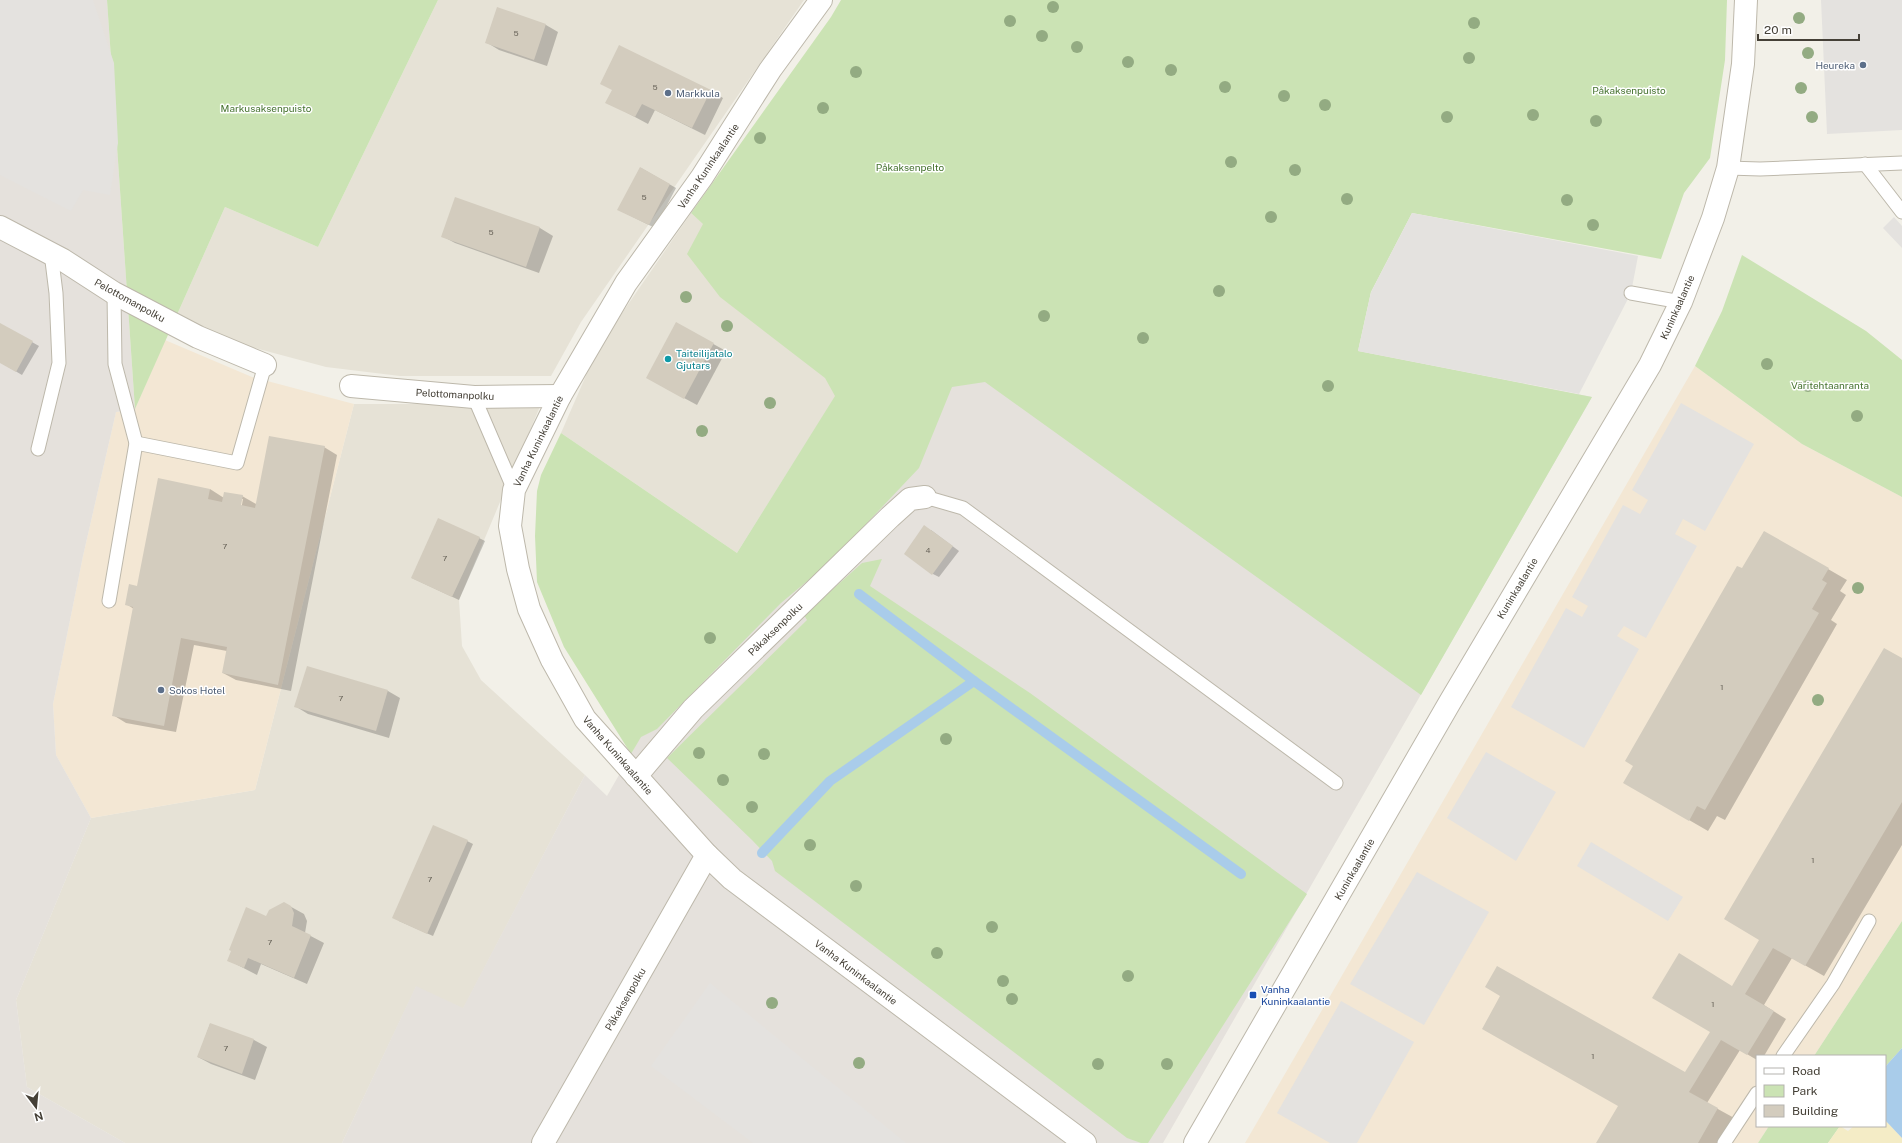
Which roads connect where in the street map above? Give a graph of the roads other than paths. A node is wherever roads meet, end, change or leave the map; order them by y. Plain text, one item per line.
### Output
1 (822, 0) edge
2 (1746, 0) edge
3 (1902, 163) edge
4 (1865, 164) junction
5 (1728, 168) junction
6 (1902, 212) edge
7 (0, 227) edge
8 (51, 253) junction
9 (1631, 293) dead end
10 (114, 294) junction
11 (1681, 302) junction
12 (265, 365) joint
13 (351, 386) dead end
14 (560, 396) junction
15 (474, 397) junction
16 (136, 443) junction
17 (38, 449) dead end
18 (514, 490) junction
19 (925, 497) joint
20 (109, 601) dead end
21 (636, 776) junction
22 (1336, 783) dead end
23 (707, 855) junction
24 (1869, 921) dead end
25 (1784, 1055) edge
26 (1756, 1095) edge
27 (543, 1143) edge
28 (1085, 1143) edge
29 (1194, 1143) edge
30 (1724, 1143) edge

1 - 14 street, Vanha Kuninkaalantie
2 - 5 street, Kuninkaalantie
3 - 4 lane
4 - 5 lane
4 - 6 lane
5 - 11 street, Kuninkaalantie
7 - 8 street, Pelottomanpolku
8 - 10 street, Pelottomanpolku
8 - 17 lane
9 - 11 lane
10 - 12 street, Pelottomanpolku
10 - 16 lane
11 - 29 street, Kuninkaalantie
12 - 16 lane
13 - 15 street, Pelottomanpolku
14 - 15 street, Pelottomanpolku
14 - 18 street, Vanha Kuninkaalantie
15 - 18 lane
16 - 20 lane
18 - 21 street, Vanha Kuninkaalantie
19 - 21 street, Påkaksenpolku
19 - 22 lane
21 - 23 street, Vanha Kuninkaalantie
23 - 27 street, Påkaksenpolku
23 - 28 street, Vanha Kuninkaalantie
24 - 25 lane
26 - 30 lane

